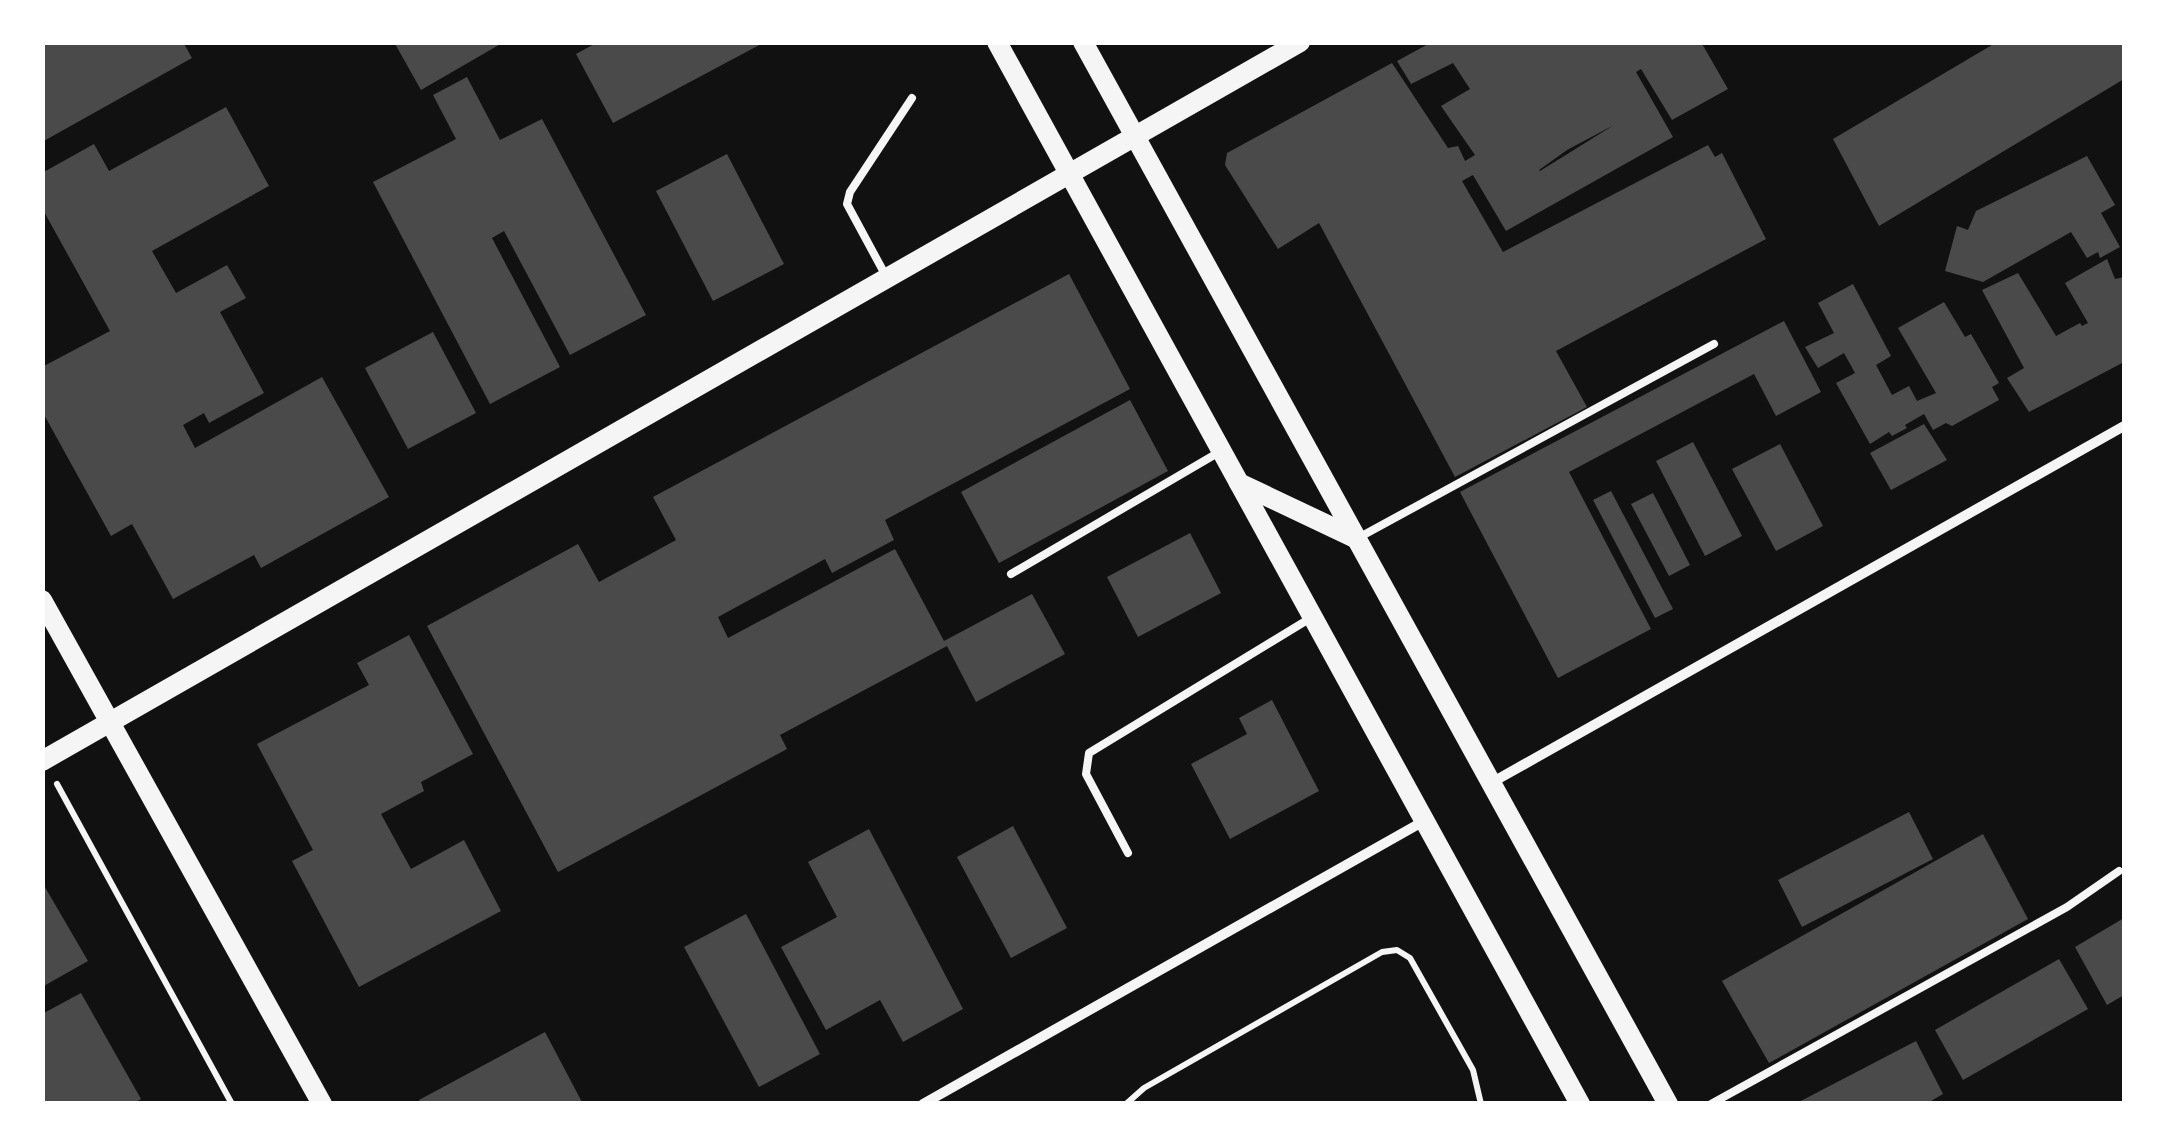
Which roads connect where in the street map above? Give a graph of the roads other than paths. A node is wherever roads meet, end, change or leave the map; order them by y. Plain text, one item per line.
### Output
1 (997, 42) edge
2 (1083, 42) edge
3 (1300, 42) edge
4 (912, 98) dead end
5 (1135, 136) junction
6 (1069, 174) junction
7 (887, 278) junction
8 (1714, 344) dead end
9 (2124, 426) edge
10 (1221, 451) junction
11 (1239, 482) junction
12 (1357, 539) junction
13 (1010, 574) dead end
14 (42, 600) edge
15 (1312, 616) junction
16 (110, 722) junction
17 (42, 761) edge
18 (1491, 782) junction
19 (1424, 820) junction
20 (1128, 853) dead end
21 (2120, 871) dead end
22 (322, 1104) edge
23 (923, 1104) edge
24 (1580, 1104) edge
25 (1668, 1104) edge
26 (1711, 1104) edge

1 - 6 main road
2 - 5 main road
3 - 5 main road
4 - 7 lane
5 - 6 main road
5 - 12 main road
6 - 7 main road
6 - 10 main road
7 - 16 main road
8 - 12 lane
9 - 18 street
10 - 11 main road
10 - 13 lane
11 - 12 main road
11 - 15 main road
12 - 18 main road
14 - 16 main road
15 - 19 main road
15 - 20 lane
16 - 17 main road
16 - 22 main road
18 - 25 main road
19 - 23 street
19 - 24 main road
21 - 26 lane

